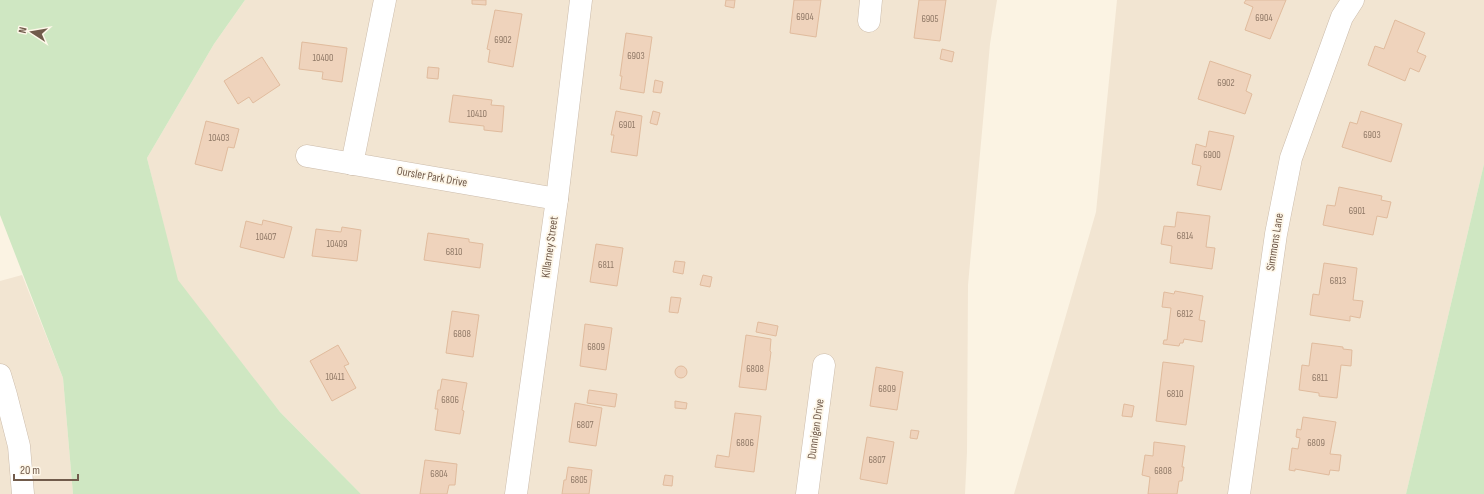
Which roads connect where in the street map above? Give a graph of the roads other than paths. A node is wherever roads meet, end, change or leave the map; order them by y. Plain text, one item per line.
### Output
1 (385, 0) edge
2 (581, 0) edge
3 (1352, 0) edge
4 (307, 156) dead end
5 (352, 164) junction
6 (556, 199) junction
7 (824, 365) dead end
8 (0, 375) edge
9 (24, 494) edge
10 (516, 494) edge
11 (807, 494) edge
12 (1239, 494) edge

1 - 5 street
2 - 6 street, Killarney Street
3 - 12 street, Simmons Lane
4 - 5 street, Oursler Park Drive
5 - 6 street, Oursler Park Drive
6 - 10 street, Killarney Street
7 - 11 street, Dunnigan Drive
8 - 9 street

